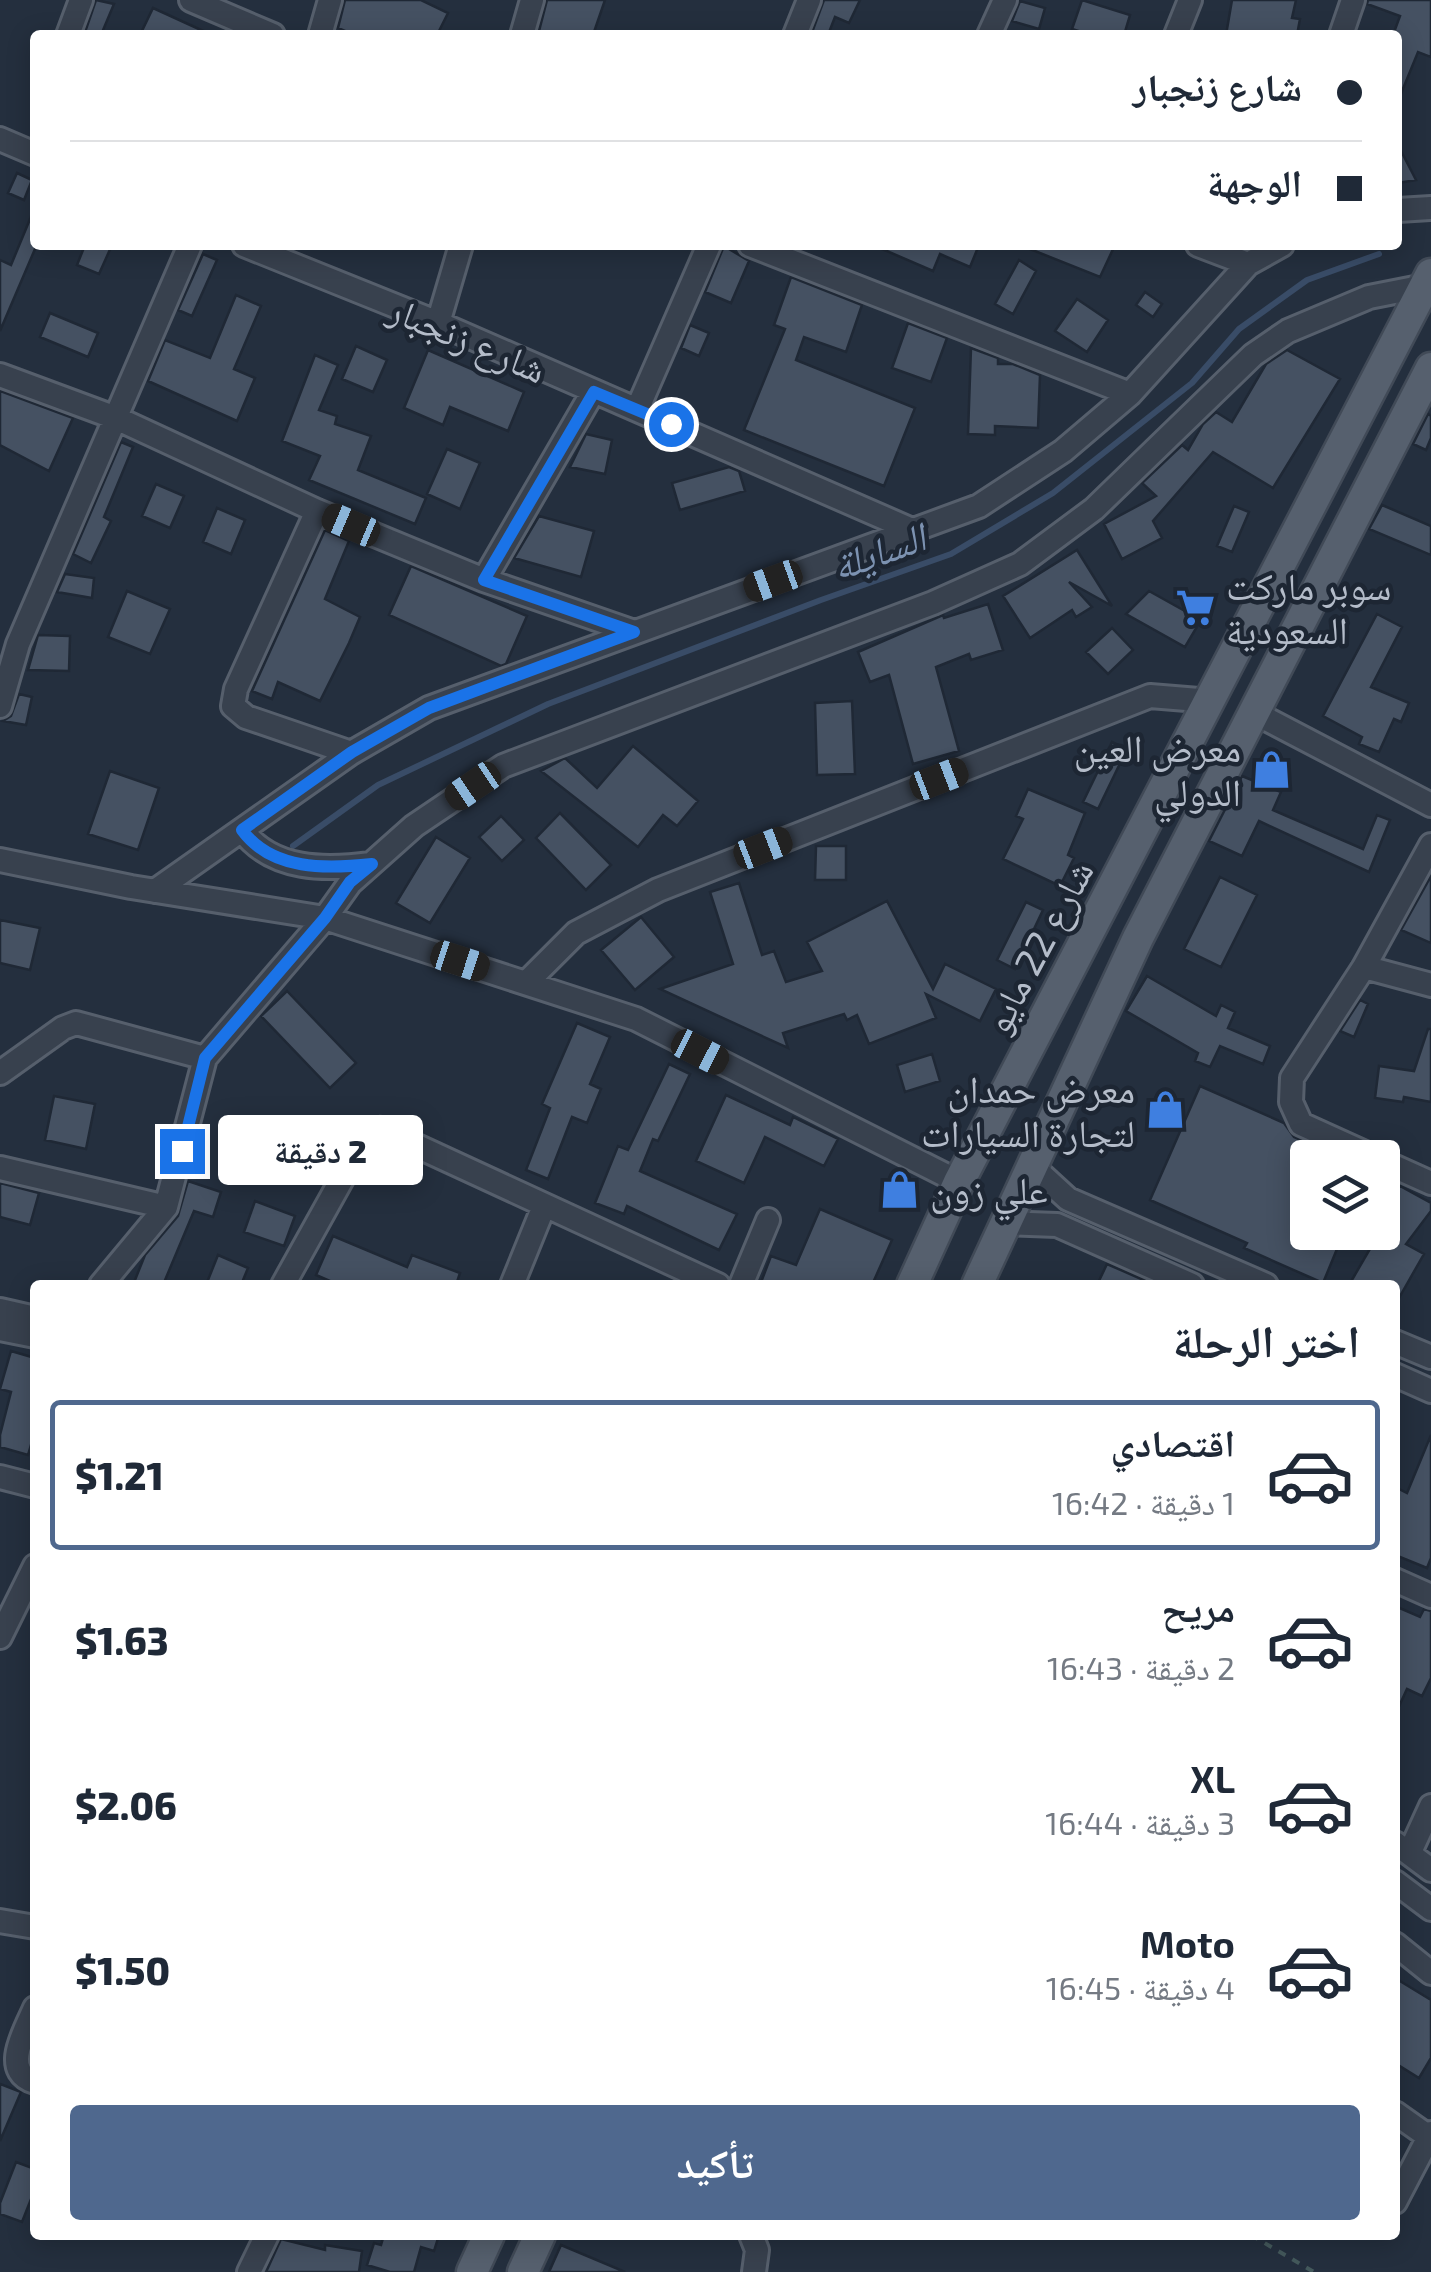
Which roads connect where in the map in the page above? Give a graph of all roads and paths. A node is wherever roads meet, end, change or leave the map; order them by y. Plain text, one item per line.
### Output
1 (81, 0) edge
2 (190, 0) edge
3 (330, 0) edge
4 (532, 0) edge
5 (809, 0) edge
6 (1005, 0) edge
7 (1190, 0) edge
8 (1354, 0) edge
9 (70, 30) edge
10 (261, 30) edge
11 (321, 30) edge
12 (523, 30) edge
13 (797, 30) edge
14 (991, 30) edge
15 (1178, 30) edge
16 (1343, 30) edge
17 (0, 139) edge
18 (30, 152) edge
19 (1431, 208) edge
20 (1402, 210) edge
21 (188, 250) edge
22 (256, 250) edge
23 (460, 250) edge
24 (707, 250) edge
25 (763, 250) edge
26 (1211, 250) edge
27 (1273, 250) edge
28 (1248, 264) junction
29 (1429, 281) edge
30 (438, 323) junction
31 (1431, 368) edge
32 (0, 374) edge
33 (594, 392) junction
34 (1130, 394) junction
35 (636, 410) junction
36 (116, 418) junction
37 (318, 511) junction
38 (912, 530) junction
39 (484, 580) junction
40 (634, 632) junction
41 (9, 642) edge
42 (1210, 701) junction
43 (0, 706) edge
44 (1253, 712) junction
45 (352, 752) junction
46 (1431, 805) edge
47 (242, 830) junction
48 (1431, 845) edge
49 (0, 860) edge
50 (372, 864) junction
51 (155, 891) junction
52 (325, 918) junction
53 (1364, 967) junction
54 (527, 982) junction
55 (1431, 985) edge
56 (205, 1058) junction
57 (0, 1074) edge
58 (1337, 1140) edge
59 (1032, 1166) junction
60 (0, 1168) edge
61 (1400, 1168) edge
62 (959, 1182) junction
63 (1431, 1182) edge
64 (1069, 1199) junction
65 (544, 1206) junction
66 (166, 1207) junction
67 (768, 1220) dead end
68 (1006, 1223) junction
69 (1058, 1226) junction
70 (105, 1280) edge
71 (287, 1280) edge
72 (514, 1280) edge
73 (701, 1280) edge
74 (743, 1280) edge
75 (914, 1280) edge
76 (979, 1280) edge
77 (1181, 1280) edge
78 (1255, 1280) edge
79 (0, 1310) edge
80 (30, 1317) edge
81 (0, 1329) edge
82 (30, 1335) edge
83 (1400, 1343) edge
84 (1429, 1351) edge
85 (1400, 1377) edge
86 (1431, 1391) edge
87 (0, 1477) edge
88 (30, 1485) edge
89 (30, 1576) edge
90 (1400, 1582) edge
91 (1431, 1596) edge
92 (0, 1636) edge
93 (1431, 1806) edge
94 (1403, 1847) edge
95 (1431, 1870) edge
96 (1400, 1886) edge
97 (1431, 1910) edge
98 (0, 1921) edge
99 (30, 1926) edge
100 (1400, 1948) edge
101 (1431, 1973) edge
102 (30, 2020) edge
103 (30, 2081) edge
104 (1400, 2116) edge
105 (1430, 2135) edge
106 (1400, 2192) edge
107 (265, 2240) edge
108 (487, 2240) edge
109 (538, 2240) edge
110 (753, 2240) edge
111 (1260, 2240) edge
112 (249, 2272) edge
113 (472, 2272) edge
114 (523, 2272) edge
115 (754, 2272) edge
116 (1314, 2272) edge

1 - 9 street
2 - 10 street
3 - 11 street
4 - 12 street
5 - 13 street
6 - 14 street
7 - 15 street
8 - 16 street
17 - 18 street
19 - 20 street
21 - 36 street
22 - 30 street, شارع زنجبار
23 - 30 street
24 - 35 street
25 - 34 street
26 - 28 street
27 - 28 street
28 - 34 street
29 - 42 main road, شارع 22 مايو
29 - 50 street
30 - 33 street, شارع زنجبار
31 - 44 main road
32 - 36 street
33 - 35 street, شارع زنجبار
33 - 39 street
34 - 38 street
35 - 38 street, شارع زنجبار
36 - 37 street
36 - 41 street
37 - 39 street
37 - 45 street
38 - 40 street
39 - 40 street
40 - 45 street
41 - 43 street
42 - 54 street
42 - 62 main road, شارع 22 مايو
44 - 46 street
44 - 59 main road
45 - 47 street
47 - 50 street
47 - 51 street
48 - 53 street
49 - 51 street
50 - 52 street
51 - 52 street
52 - 54 street
52 - 56 street
53 - 55 street
53 - 58 street
54 - 62 street
56 - 57 street
56 - 66 street
59 - 64 street
59 - 68 main road
60 - 66 street
61 - 63 street
62 - 75 main road, شارع 22 مايو
64 - 69 street
64 - 78 street
65 - 71 street
65 - 72 street
65 - 73 street
66 - 70 street
67 - 74 street
68 - 69 street
68 - 76 main road
69 - 77 street
79 - 80 street
81 - 82 street
83 - 84 street
85 - 86 street
87 - 88 street
89 - 92 street
90 - 91 street
93 - 94 street
94 - 95 street
96 - 97 street
98 - 99 street
100 - 101 street
102 - 103 street
104 - 105 street
105 - 106 street
107 - 112 street
108 - 113 main road
109 - 114 main road
110 - 115 street
111 - 116 path

